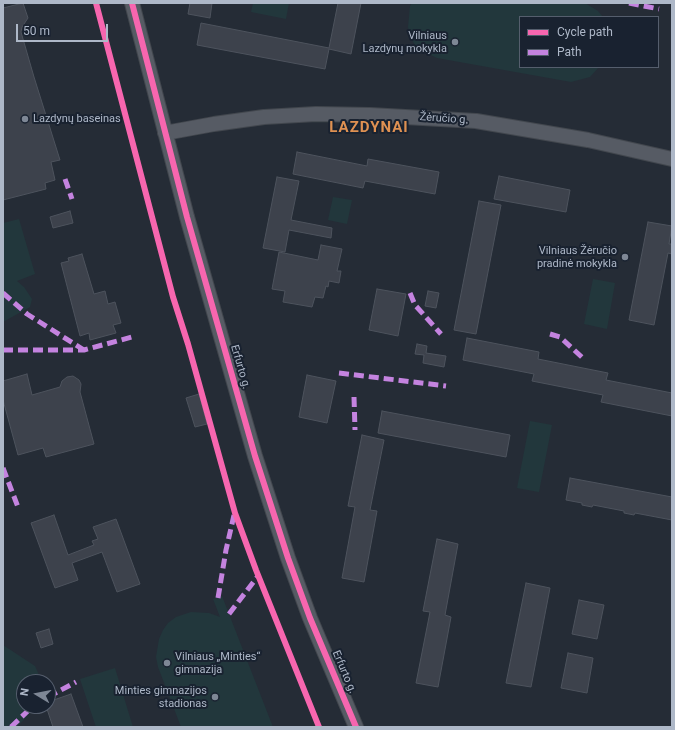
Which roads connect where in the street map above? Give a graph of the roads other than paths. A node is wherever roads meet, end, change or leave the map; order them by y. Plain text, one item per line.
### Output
1 (132, 3) edge
2 (165, 133) junction
3 (672, 159) edge
4 (356, 727) edge

1 - 2 street, Erfurto g.
2 - 3 street, Žėručio g.
2 - 4 street, Erfurto g.

